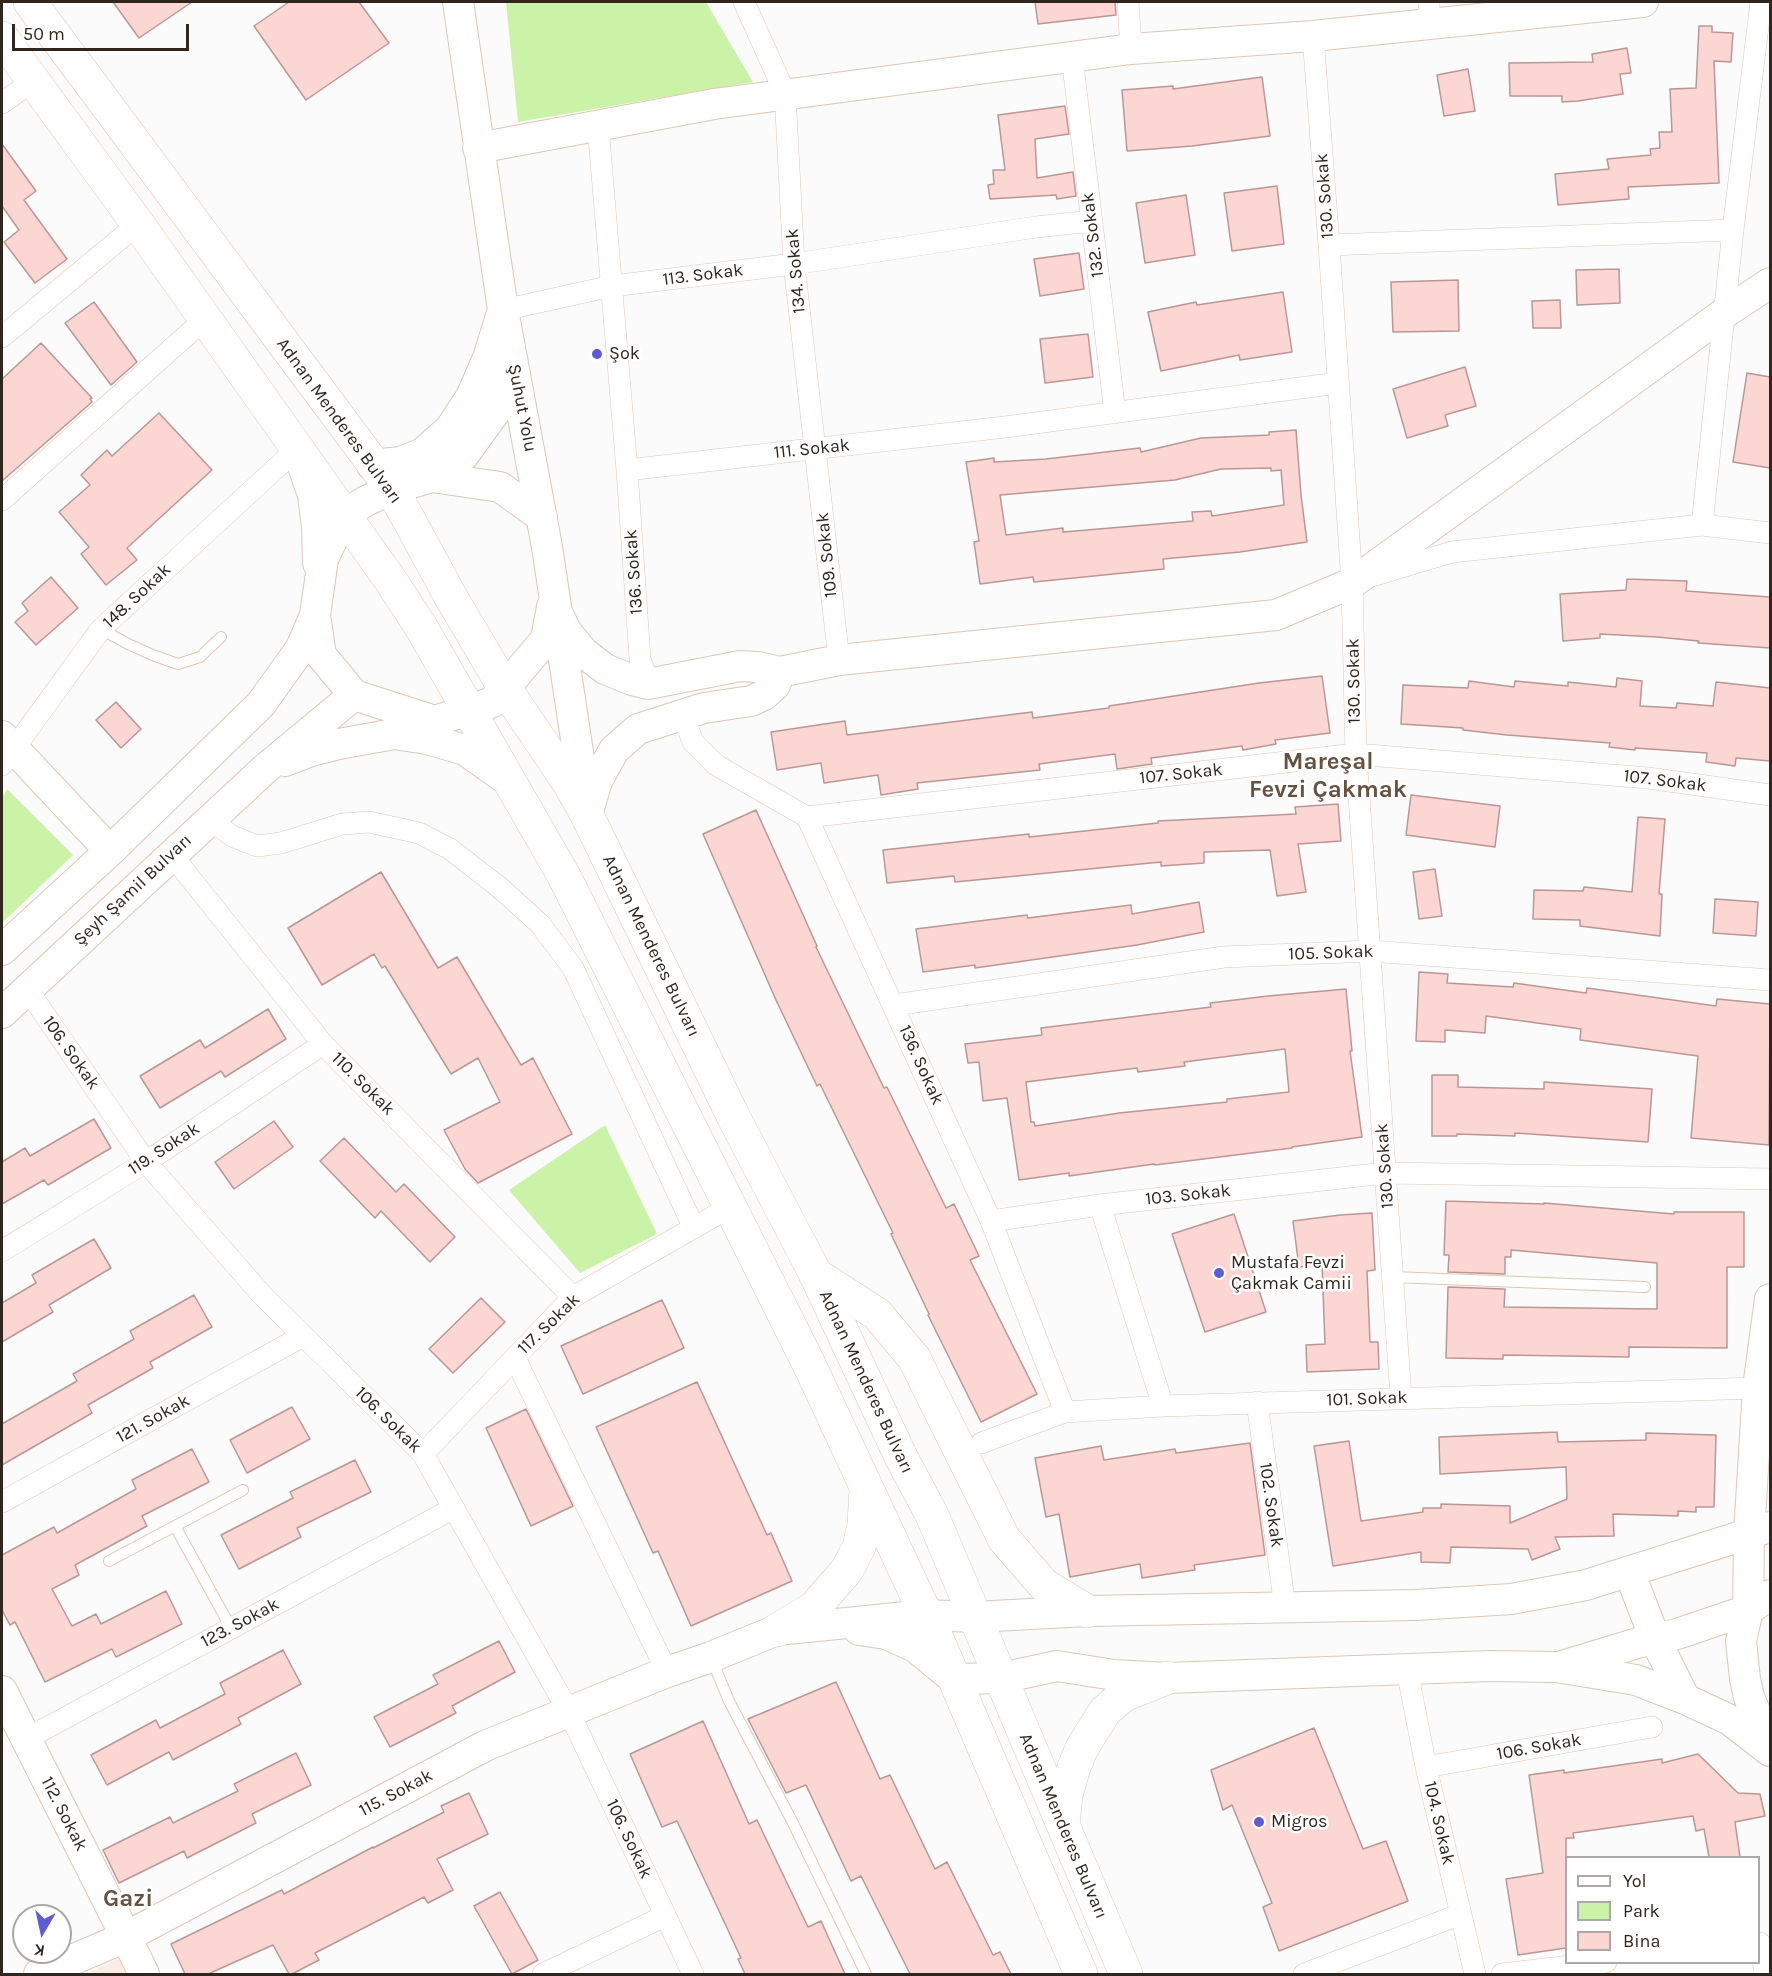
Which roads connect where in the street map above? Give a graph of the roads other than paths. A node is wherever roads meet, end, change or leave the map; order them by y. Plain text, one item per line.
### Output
1 (30, 2) edge
2 (458, 2) edge
3 (744, 2) edge
4 (1128, 2) edge
5 (1629, 2) edge
6 (1643, 2) edge
7 (1761, 2) edge
8 (1429, 13) edge
9 (1313, 36) junction
10 (2, 38) edge
11 (1131, 49) junction
12 (1072, 57) junction
13 (33, 81) junction
14 (785, 93) junction
15 (2, 102) edge
16 (598, 126) junction
17 (478, 148) junction
18 (1092, 221) junction
19 (138, 224) junction
20 (1733, 230) junction
21 (1329, 245) junction
22 (794, 264) junction
23 (1770, 284) edge
24 (612, 286) junction
25 (1726, 312) junction
26 (205, 319) junction
27 (499, 323) junction
28 (2, 337) edge
29 (1338, 384) junction
30 (1115, 413) junction
31 (297, 449) junction
32 (815, 449) junction
33 (627, 470) junction
34 (382, 477) junction
35 (432, 477) junction
36 (2, 500) edge
37 (344, 515) junction
38 (542, 517) junction
39 (1702, 525) junction
40 (1770, 533) edge
41 (318, 581) junction
42 (1352, 583) junction
43 (556, 602) junction
44 (315, 615) junction
45 (101, 629) junction
46 (221, 636) dead end
47 (321, 655) junction
48 (839, 660) junction
49 (780, 672) junction
50 (645, 673) dead end
51 (504, 687) junction
52 (354, 696) junction
53 (261, 704) junction
54 (469, 710) junction
55 (683, 715) junction
56 (5, 750) edge
57 (1356, 754) junction
58 (266, 768) junction
59 (510, 783) junction
60 (1770, 795) edge
61 (587, 815) junction
62 (807, 817) junction
63 (209, 819) junction
64 (110, 851) junction
65 (171, 854) junction
66 (2, 950) edge
67 (1370, 951) junction
68 (1770, 980) edge
69 (27, 989) junction
70 (894, 1005) junction
71 (2, 1013) edge
72 (323, 1044) junction
73 (146, 1161) junction
74 (1385, 1173) junction
75 (1770, 1179) edge
76 (1100, 1205) junction
77 (730, 1207) junction
78 (991, 1221) junction
79 (694, 1228) junction
80 (2, 1251) edge
81 (815, 1273) junction
82 (1392, 1277) junction
83 (1646, 1287) dead end
84 (573, 1297) junction
85 (1770, 1299) edge
86 (303, 1336) junction
87 (515, 1358) junction
88 (1758, 1388) junction
89 (1401, 1398) junction
90 (1257, 1402) junction
91 (1163, 1406) junction
92 (1065, 1412) junction
93 (981, 1443) dead end
94 (423, 1454) junction
95 (866, 1487) junction
96 (243, 1490) dead end
97 (2, 1502) edge
98 (454, 1508) junction
99 (175, 1526) junction
100 (1760, 1530) edge
101 (109, 1561) dead end
102 (1629, 1571) junction
103 (1759, 1603) edge
104 (1285, 1607) junction
105 (1087, 1611) junction
106 (926, 1615) junction
107 (975, 1617) junction
108 (231, 1628) junction
109 (770, 1633) junction
110 (1655, 1639) junction
111 (711, 1658) junction
112 (1556, 1667) junction
113 (1407, 1670) junction
114 (667, 1672) junction
115 (1001, 1678) junction
116 (1167, 1678) junction
117 (954, 1679) junction
118 (2, 1691) edge
119 (1686, 1699) junction
120 (569, 1712) junction
121 (1652, 1727) dead end
122 (1768, 1736) edge
123 (26, 1739) junction
124 (1426, 1767) junction
125 (1063, 1824) junction
126 (1461, 1914) junction
127 (665, 1916) junction
128 (126, 1936) junction
129 (1763, 1942) edge
130 (1589, 1964) edge
131 (39, 1974) edge
132 (144, 1974) edge
133 (543, 1974) edge
134 (693, 1974) edge
135 (866, 1974) edge
136 (1081, 1974) edge
137 (1126, 1974) edge
138 (1304, 1974) edge
139 (1475, 1974) edge
140 (1502, 1974) edge
141 (1765, 1974) edge

1 - 34 main road, Adnan Menderes Bulvarı
2 - 17 main road, Şuhut Yolu
3 - 14 street
4 - 11 street
5 - 6 main road
5 - 8 main road
7 - 20 street
8 - 9 main road
9 - 11 main road
9 - 21 street, 130. Sokak
10 - 13 main road
11 - 12 main road
12 - 14 main road
12 - 18 street, 132. Sokak
13 - 15 street
13 - 19 main road
14 - 16 main road
14 - 22 street, 134. Sokak
16 - 17 main road
16 - 24 street
17 - 27 main road, Şuhut Yolu
18 - 22 street, 113. Sokak
18 - 30 street, 132. Sokak
19 - 26 main road
19 - 28 street
20 - 21 street
20 - 25 street
21 - 29 street, 130. Sokak
22 - 24 street, 113. Sokak
22 - 32 street, 134. Sokak
23 - 25 main road
24 - 27 street, 113. Sokak
24 - 33 street
25 - 39 street
25 - 42 main road
26 - 31 main road
26 - 36 street
27 - 34 main road
27 - 35 main road
27 - 38 main road, Şuhut Yolu
29 - 30 street, 111. Sokak
29 - 42 street, 130. Sokak
30 - 32 street, 111. Sokak
31 - 37 main road
31 - 41 main road
31 - 45 street, 148. Sokak
32 - 33 street, 111. Sokak
32 - 48 street, 109. Sokak
33 - 50 street, 136. Sokak
34 - 35 main road
34 - 37 main road
34 - 51 main road, Adnan Menderes Bulvarı
35 - 38 main road
37 - 41 main road
37 - 54 main road
38 - 43 main road, Şuhut Yolu
39 - 40 street
39 - 42 street
41 - 44 main road
42 - 48 main road
42 - 57 street, 130. Sokak
43 - 49 main road
43 - 51 main road
43 - 61 main road, Şuhut Yolu
44 - 47 main road
44 - 53 main road
45 - 46 lane
45 - 56 street, 148. Sokak
47 - 52 main road
47 - 53 main road
48 - 49 main road
49 - 55 main road
51 - 54 main road
51 - 61 main road, Adnan Menderes Bulvarı
52 - 54 main road
52 - 58 main road, Şeyh Şamil Bulvarı
53 - 64 main road
54 - 59 main road
55 - 61 main road
55 - 62 street
56 - 64 main road
57 - 60 street, 107. Sokak
57 - 62 street, 107. Sokak
57 - 67 street, 130. Sokak
58 - 59 main road
58 - 63 main road, Şeyh Şamil Bulvarı
59 - 77 main road
61 - 81 main road, Adnan Menderes Bulvarı
62 - 70 street, 136. Sokak
63 - 65 main road, Şeyh Şamil Bulvarı
63 - 79 street
64 - 66 main road
65 - 69 main road, Şeyh Şamil Bulvarı
65 - 72 street, 110. Sokak
67 - 68 street, 105. Sokak
67 - 70 street, 105. Sokak
67 - 74 street, 130. Sokak
69 - 71 main road, Şeyh Şamil Bulvarı
69 - 73 street, 106. Sokak
70 - 78 street, 136. Sokak
72 - 73 street, 119. Sokak
72 - 84 street, 110. Sokak
73 - 80 street, 119. Sokak
73 - 86 street, 106. Sokak
74 - 75 street, 103. Sokak
74 - 76 street, 103. Sokak
74 - 82 street, 130. Sokak
76 - 78 street, 103. Sokak
76 - 91 street
77 - 79 street, 117. Sokak
77 - 95 main road
78 - 92 street, 136. Sokak
79 - 84 street, 117. Sokak
81 - 105 main road
81 - 107 main road, Adnan Menderes Bulvarı
82 - 83 lane
82 - 89 street, 130. Sokak
84 - 87 street, 117. Sokak
85 - 88 main road
86 - 94 street, 106. Sokak
86 - 97 street, 121. Sokak
87 - 94 street, 117. Sokak
87 - 114 street
88 - 89 street, 101. Sokak
88 - 100 main road
89 - 90 street, 101. Sokak
90 - 91 street, 101. Sokak
90 - 104 street, 102. Sokak
91 - 92 street, 101. Sokak
92 - 93 street, 101. Sokak
94 - 98 street, 106. Sokak
95 - 106 main road
95 - 109 main road
96 - 99 lane
98 - 108 street, 123. Sokak
98 - 120 street, 106. Sokak
99 - 101 lane
99 - 108 lane
100 - 102 main road
100 - 103 main road
102 - 104 main road
102 - 110 main road
103 - 110 main road
103 - 122 main road
104 - 105 main road
105 - 107 main road
106 - 107 main road
106 - 109 main road
106 - 117 main road
107 - 115 main road, Adnan Menderes Bulvarı
108 - 123 street, 123. Sokak
109 - 111 main road, 115. Sokak
109 - 117 main road, 115. Sokak
110 - 112 main road
110 - 119 main road
111 - 114 main road, 115. Sokak
111 - 135 lane
112 - 113 main road
112 - 119 main road
113 - 116 main road
113 - 124 street, 104. Sokak
114 - 120 main road, 115. Sokak
115 - 116 main road
115 - 117 main road
115 - 125 main road, Adnan Menderes Bulvarı
116 - 125 main road
117 - 136 main road
118 - 123 main road, 112. Sokak
119 - 122 main road
120 - 127 street, 106. Sokak
120 - 128 main road, 115. Sokak
121 - 124 street, 106. Sokak
123 - 128 main road, 112. Sokak
124 - 126 street, 104. Sokak
125 - 137 main road, Adnan Menderes Bulvarı
126 - 138 street
126 - 139 street, 104. Sokak
127 - 133 street
127 - 134 street, 106. Sokak
128 - 131 main road, 115. Sokak
128 - 132 main road, 112. Sokak
129 - 141 street
130 - 140 street

